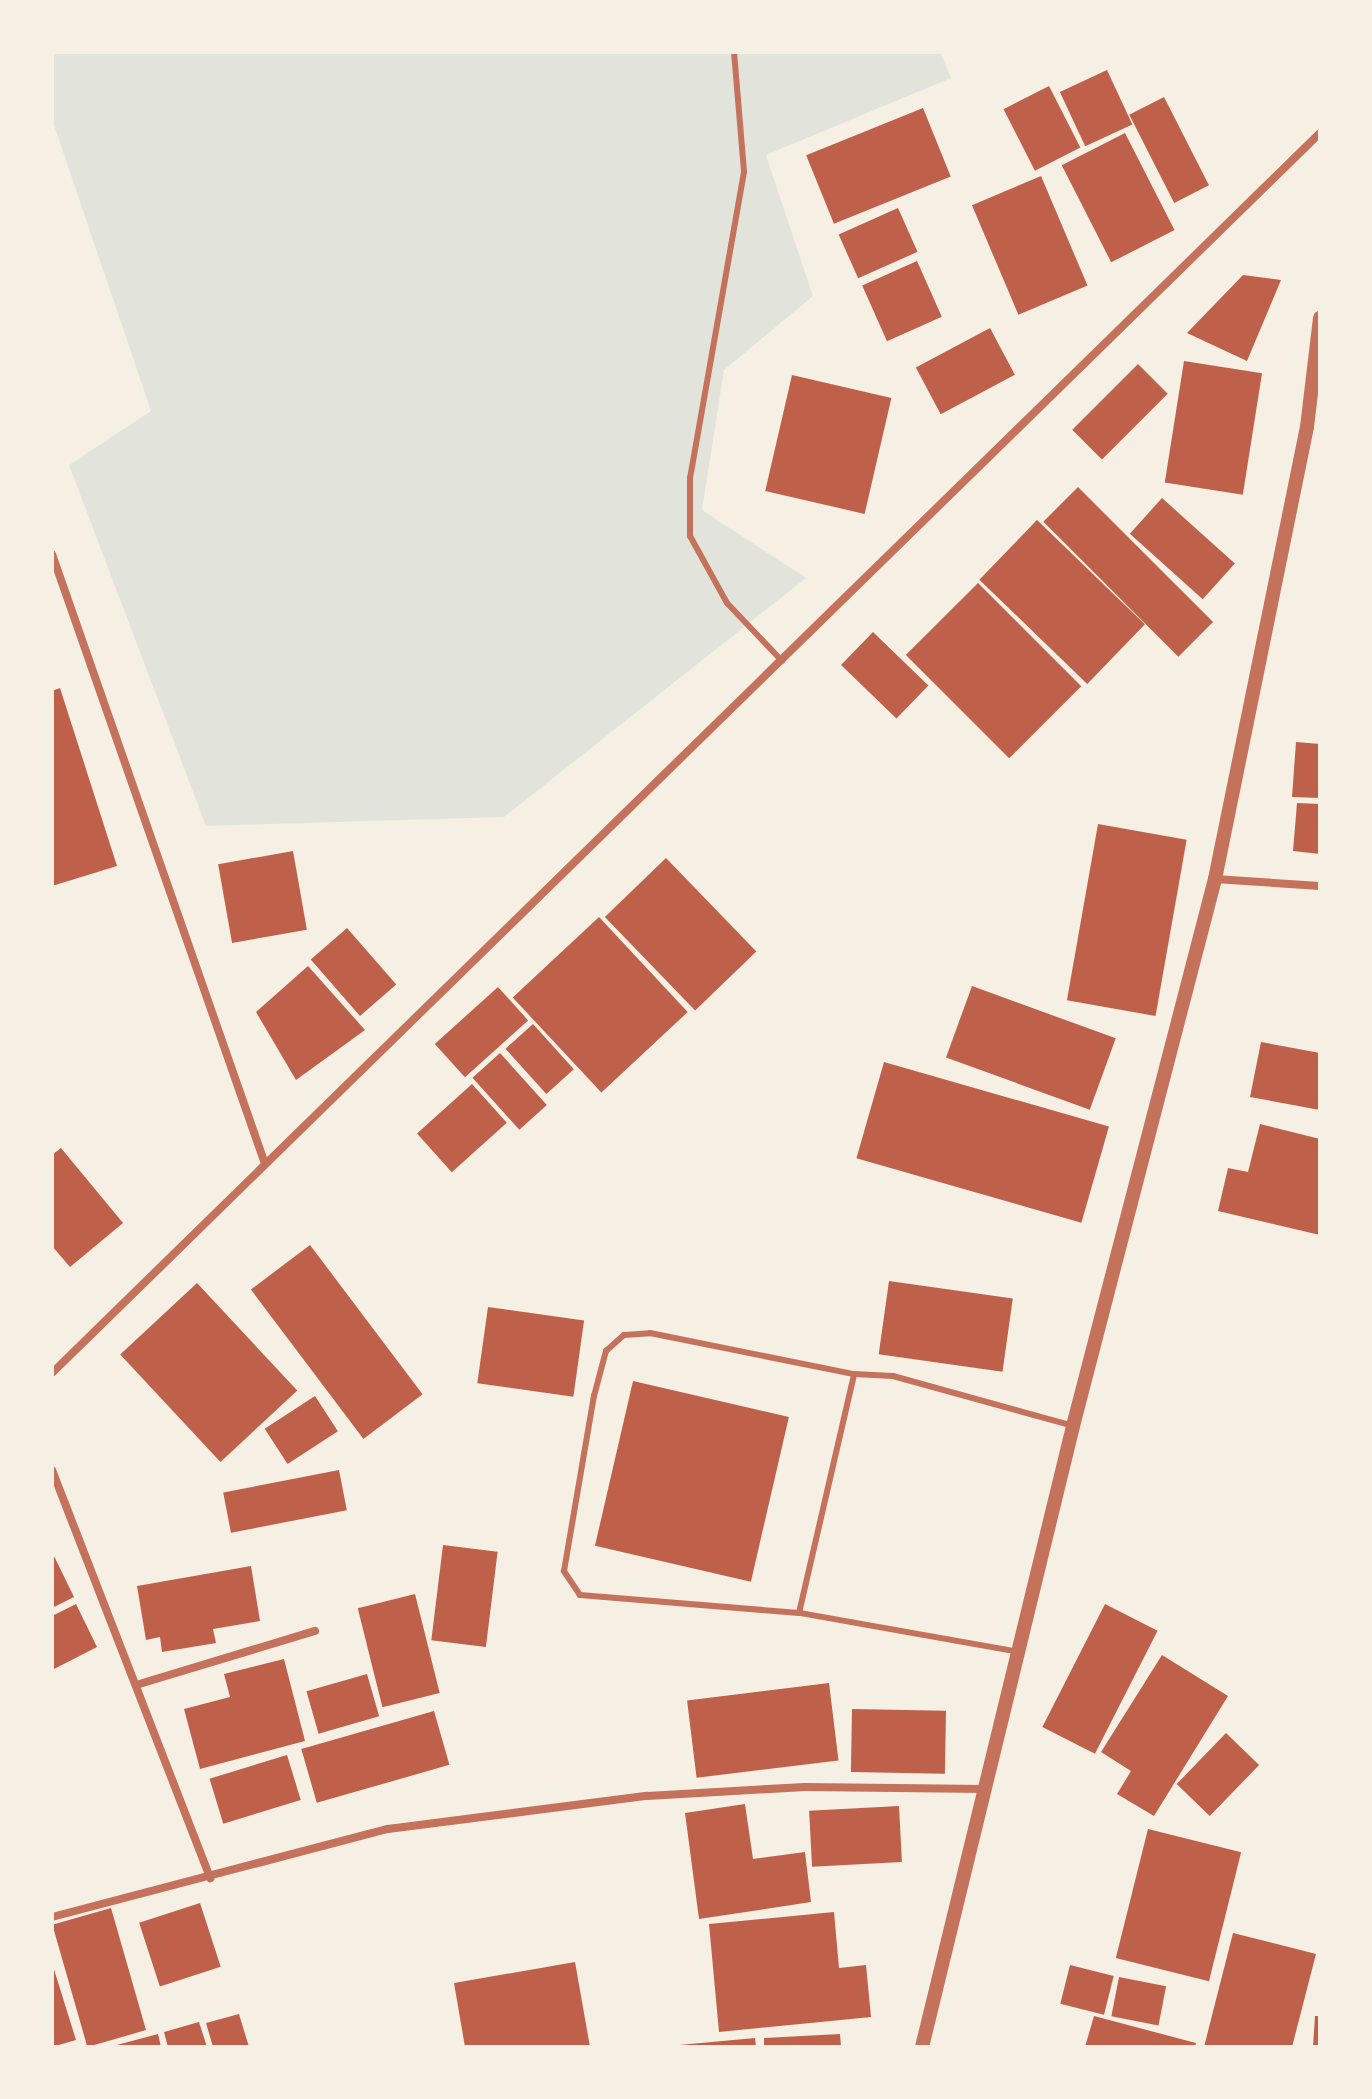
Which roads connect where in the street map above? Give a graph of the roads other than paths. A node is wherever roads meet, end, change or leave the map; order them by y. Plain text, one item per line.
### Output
1 (734, 52) edge
2 (1320, 133) edge
3 (1320, 318) edge
4 (52, 554) edge
5 (782, 661) junction
6 (1215, 879) junction
7 (1320, 886) edge
8 (264, 1161) junction
9 (52, 1373) edge
10 (854, 1374) junction
11 (1073, 1426) junction
12 (52, 1470) edge
13 (799, 1613) junction
14 (315, 1631) dead end
15 (1019, 1652) junction
16 (136, 1685) junction
17 (986, 1789) junction
18 (210, 1878) junction
19 (52, 1917) edge
20 (922, 2047) edge

1 - 5 lane
2 - 5 street
3 - 6 street
4 - 8 street
5 - 8 street
6 - 7 street
6 - 11 street
8 - 9 street
10 - 11 lane
10 - 13 lane
10 - 13 lane
11 - 15 street
12 - 16 street
13 - 15 lane
14 - 16 street
15 - 17 street
16 - 18 street
17 - 18 street
17 - 20 street
18 - 19 street

